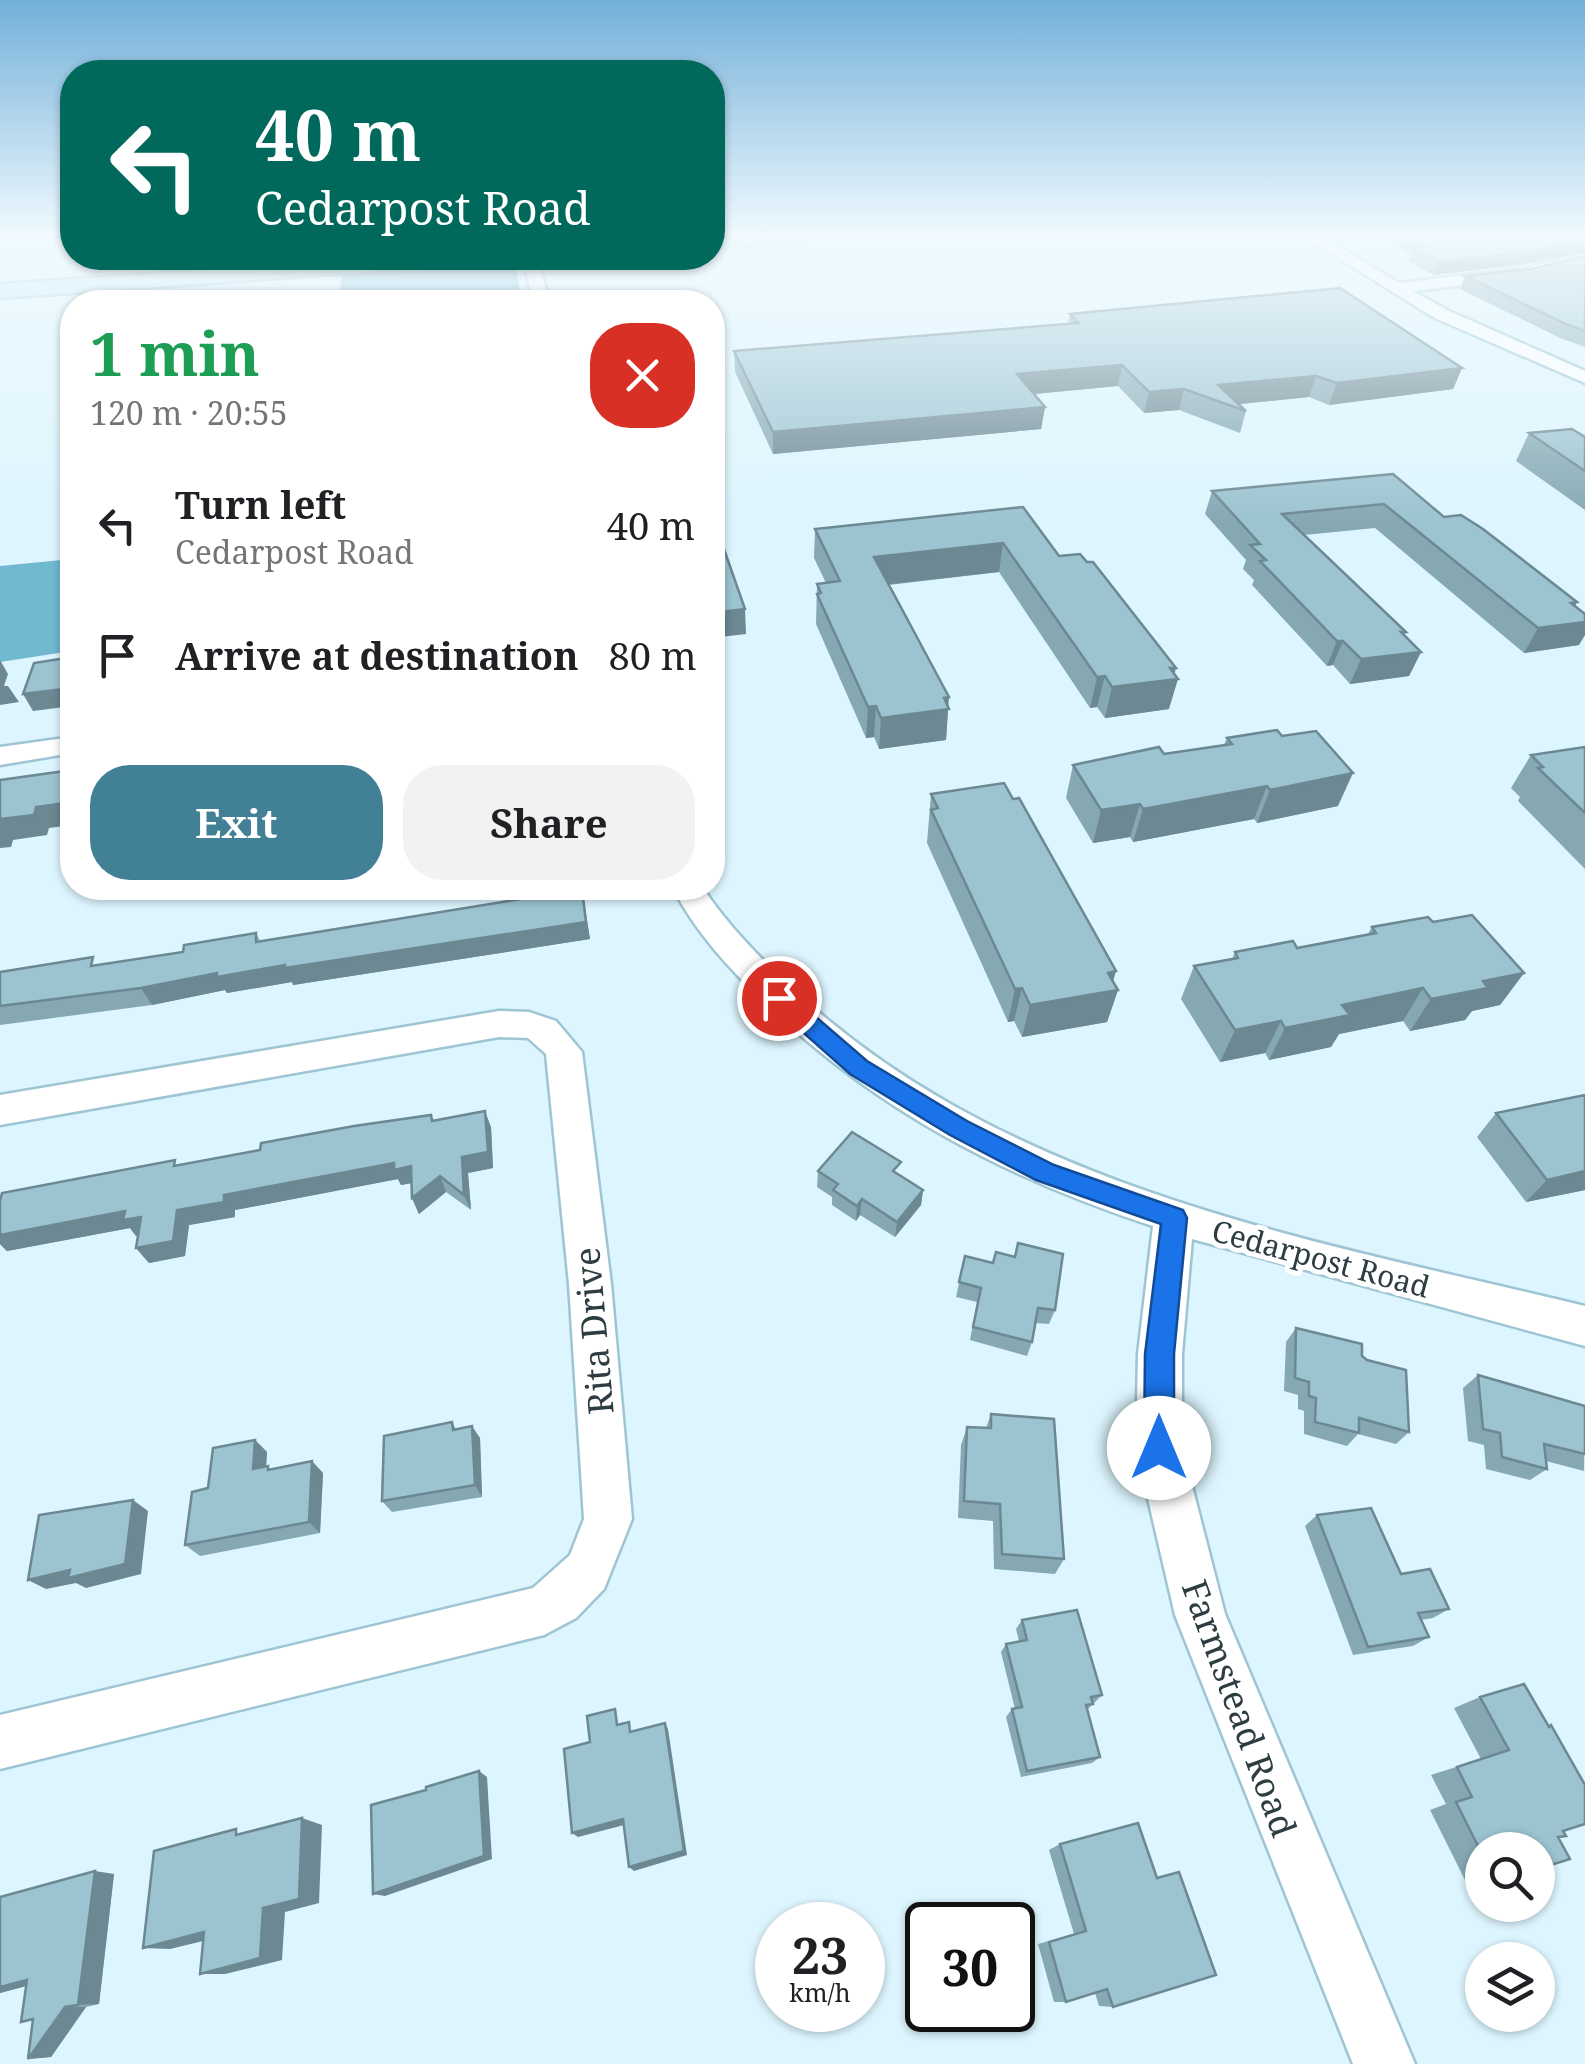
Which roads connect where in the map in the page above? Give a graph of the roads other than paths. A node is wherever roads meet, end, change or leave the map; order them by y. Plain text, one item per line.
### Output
1 (1481, 331) edge
2 (1503, 331) edge
3 (1585, 368) edge
4 (1585, 378) edge
5 (60, 747) edge
6 (0, 756) edge
7 (695, 900) edge
8 (0, 1110) edge
9 (1174, 1218) junction
10 (1585, 1326) edge
11 (0, 1742) edge
12 (1384, 2064) edge

1 - 4 street
2 - 3 street
5 - 6 street
7 - 9 street, Cedarpost Road
8 - 11 street, Rita Drive
9 - 10 street, Cedarpost Road
9 - 12 street, Farmstead Road

